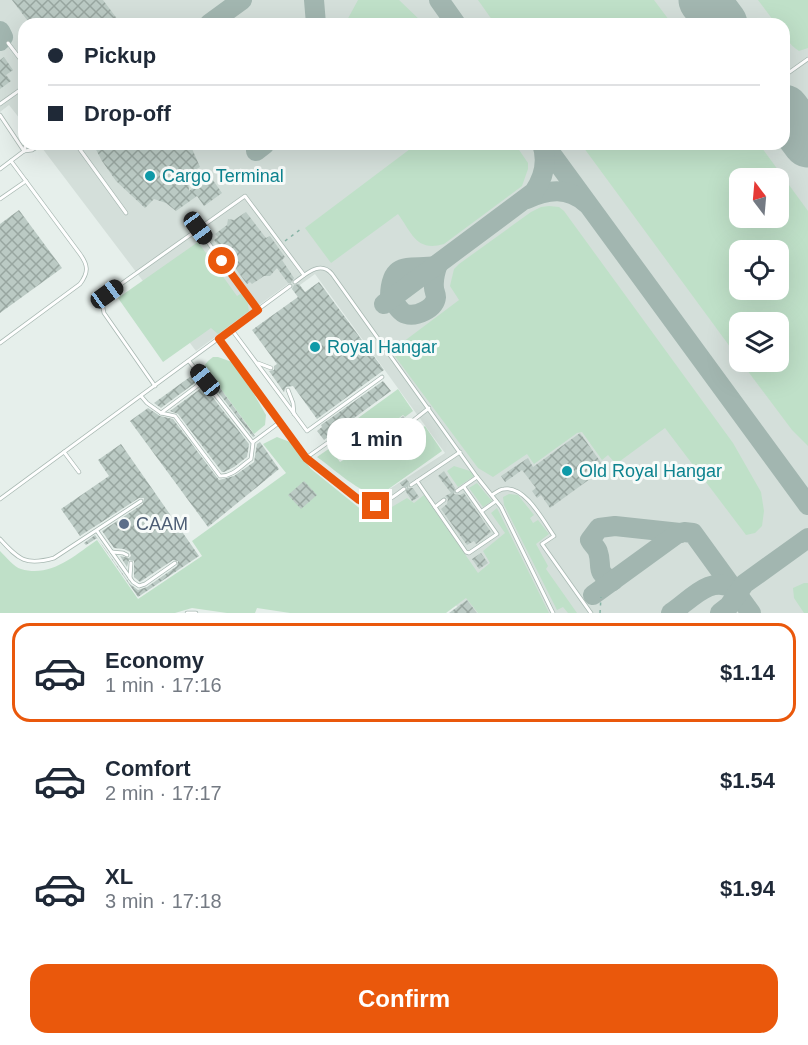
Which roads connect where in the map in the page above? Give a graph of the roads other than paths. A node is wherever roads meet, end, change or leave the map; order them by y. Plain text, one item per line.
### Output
1 (8, 43) dead end
2 (18, 56) edge
3 (808, 59) edge
4 (790, 72) edge
5 (18, 91) edge
6 (0, 104) edge
7 (0, 115) edge
8 (18, 142) edge
9 (32, 150) edge
10 (80, 150) edge
11 (24, 151) joint
12 (11, 161) junction
13 (0, 169) edge
14 (26, 181) junction
15 (0, 199) edge
16 (126, 213) dead end
17 (198, 228) junction
18 (304, 276) junction
19 (295, 282) dead end
20 (290, 286) dead end
21 (258, 310) junction
22 (232, 330) junction
23 (219, 339) junction
24 (0, 343) edge
25 (189, 361) junction
26 (256, 363) junction
27 (271, 368) dead end
28 (382, 377) dead end
29 (205, 380) junction
30 (155, 386) junction
31 (288, 390) dead end
32 (141, 396) junction
33 (429, 408) junction
34 (161, 413) junction
35 (294, 414) junction
36 (280, 422) junction
37 (410, 423) dead end
38 (340, 434) dead end
39 (252, 442) junction
40 (64, 452) junction
41 (460, 452) junction
42 (306, 458) junction
43 (79, 472) dead end
44 (477, 477) junction
45 (417, 481) junction
46 (411, 485) dead end
47 (464, 487) junction
48 (404, 489) dead end
49 (457, 491) dead end
50 (492, 495) junction
51 (0, 499) edge
52 (444, 500) dead end
53 (141, 501) dead end
54 (496, 501) junction
55 (435, 507) junction
56 (482, 511) junction
57 (97, 531) junction
58 (0, 539) edge
59 (112, 552) junction
60 (127, 555) dead end
61 (131, 562) dead end
62 (175, 562) dead end
63 (130, 578) junction
64 (187, 613) edge
65 (196, 613) edge
66 (553, 613) edge
67 (591, 613) edge

1 - 2 lane
3 - 4 lane
5 - 6 lane
7 - 8 lane
9 - 11 lane
10 - 16 lane
11 - 12 lane
12 - 13 lane
12 - 14 lane
14 - 15 lane
14 - 24 lane
17 - 18 lane
17 - 21 lane
17 - 30 lane
18 - 19 lane
18 - 33 lane
20 - 21 lane
21 - 22 lane
22 - 23 lane
22 - 26 lane
23 - 25 lane
23 - 36 lane
25 - 29 lane
25 - 30 lane
26 - 27 lane
26 - 35 lane
28 - 35 lane
29 - 34 lane
29 - 39 lane
30 - 32 lane
31 - 35 lane
32 - 34 lane
32 - 40 lane
33 - 37 lane
33 - 41 lane
34 - 39 lane
36 - 39 lane
36 - 42 lane
38 - 42 lane
40 - 43 lane
40 - 51 lane
41 - 44 lane
41 - 45 lane
42 - 48 lane
44 - 47 lane
44 - 50 lane
45 - 46 lane
45 - 55 lane
47 - 49 lane
47 - 56 lane
50 - 54 lane
50 - 67 lane
52 - 55 lane
53 - 57 lane
54 - 56 lane
54 - 66 lane
55 - 56 lane
57 - 58 lane
57 - 59 lane
59 - 60 lane
59 - 63 lane
61 - 63 lane
62 - 63 lane
64 - 65 lane

